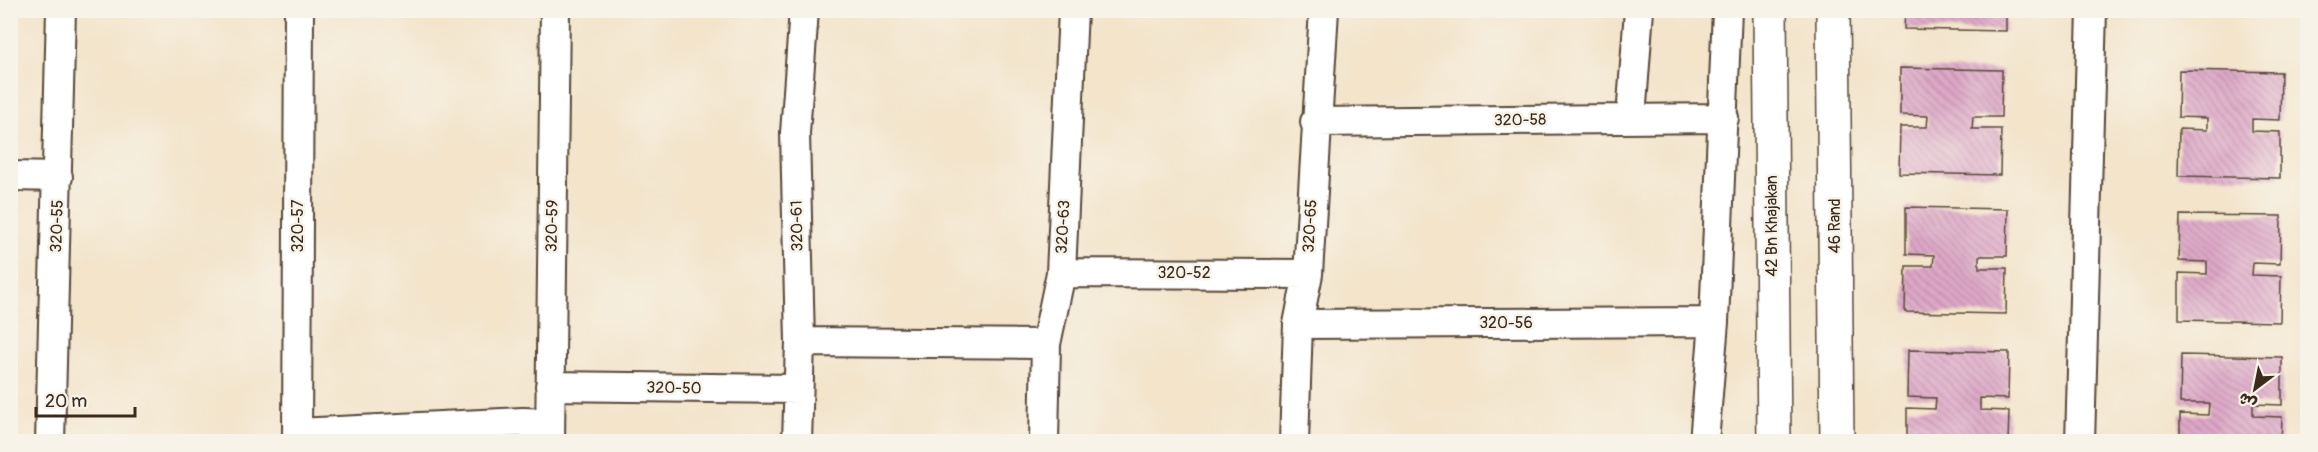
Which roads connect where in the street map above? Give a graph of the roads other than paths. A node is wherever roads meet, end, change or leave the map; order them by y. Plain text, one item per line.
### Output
1 (62, 10) edge
2 (299, 10) edge
3 (555, 10) edge
4 (804, 10) edge
5 (1073, 10) edge
6 (1324, 10) edge
7 (1639, 10) edge
8 (1727, 10) edge
9 (1770, 10) edge
10 (1833, 10) edge
11 (2092, 10) edge
12 (1631, 118) junction
13 (1724, 118) junction
14 (1315, 122) junction
15 (10, 176) edge
16 (58, 177) junction
17 (1061, 273) junction
18 (1308, 274) junction
19 (1714, 322) junction
20 (1299, 324) junction
21 (800, 342) junction
22 (1046, 344) junction
23 (550, 386) junction
24 (798, 389) junction
25 (550, 432) edge
26 (297, 437) edge
27 (50, 441) edge
28 (797, 441) edge
29 (1044, 441) edge
30 (1294, 441) edge
31 (1704, 441) edge
32 (1774, 441) edge
33 (1837, 441) edge
34 (2080, 441) edge

1 - 16 street, 320-55
2 - 26 street, 320-57
3 - 23 street, 320-59
4 - 21 street, 320-61
5 - 17 street, 320-63
6 - 14 street, 320-65
7 - 12 street
8 - 13 street
9 - 32 main road, 42 Bn Khajakan
10 - 33 main road, 46 Rand
11 - 34 street
12 - 13 street, 320-58
12 - 14 street, 320-58
13 - 19 street
14 - 18 street, 320-65
15 - 16 street
16 - 27 street, 320-55
17 - 18 street, 320-52
17 - 22 street, 320-63
18 - 20 street, 320-65
19 - 20 street, 320-56
19 - 31 street
20 - 30 street, 320-65
21 - 22 street
21 - 24 street, 320-61
22 - 29 street, 320-63
23 - 24 street, 320-50
23 - 25 street, 320-59
24 - 28 street, 320-61
25 - 26 street

